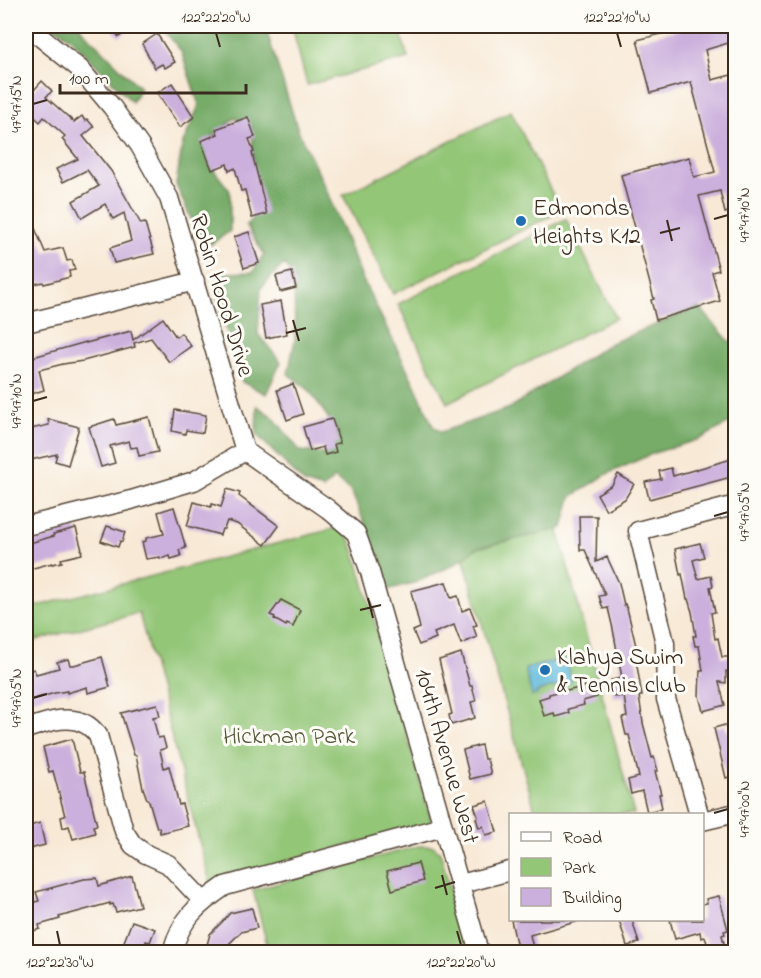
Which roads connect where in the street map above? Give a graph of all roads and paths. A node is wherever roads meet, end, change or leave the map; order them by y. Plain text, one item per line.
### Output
1 (26, 28) edge
2 (195, 281) junction
3 (26, 323) edge
4 (245, 451) junction
5 (735, 505) edge
6 (26, 526) edge
7 (26, 729) edge
8 (699, 813) edge
9 (735, 813) edge
10 (704, 821) edge
11 (443, 827) junction
12 (509, 871) edge
13 (461, 884) junction
14 (203, 901) junction
15 (172, 952) edge
16 (479, 952) edge

1 - 2 street, Robin Hood Drive
2 - 3 street
2 - 4 street, Robin Hood Drive
4 - 6 street
4 - 11 street, 104th Avenue West
5 - 8 street
7 - 14 street
9 - 10 street
11 - 13 street, 104th Avenue West
11 - 14 street
12 - 13 street
13 - 16 street, 104th Avenue West
14 - 15 street

